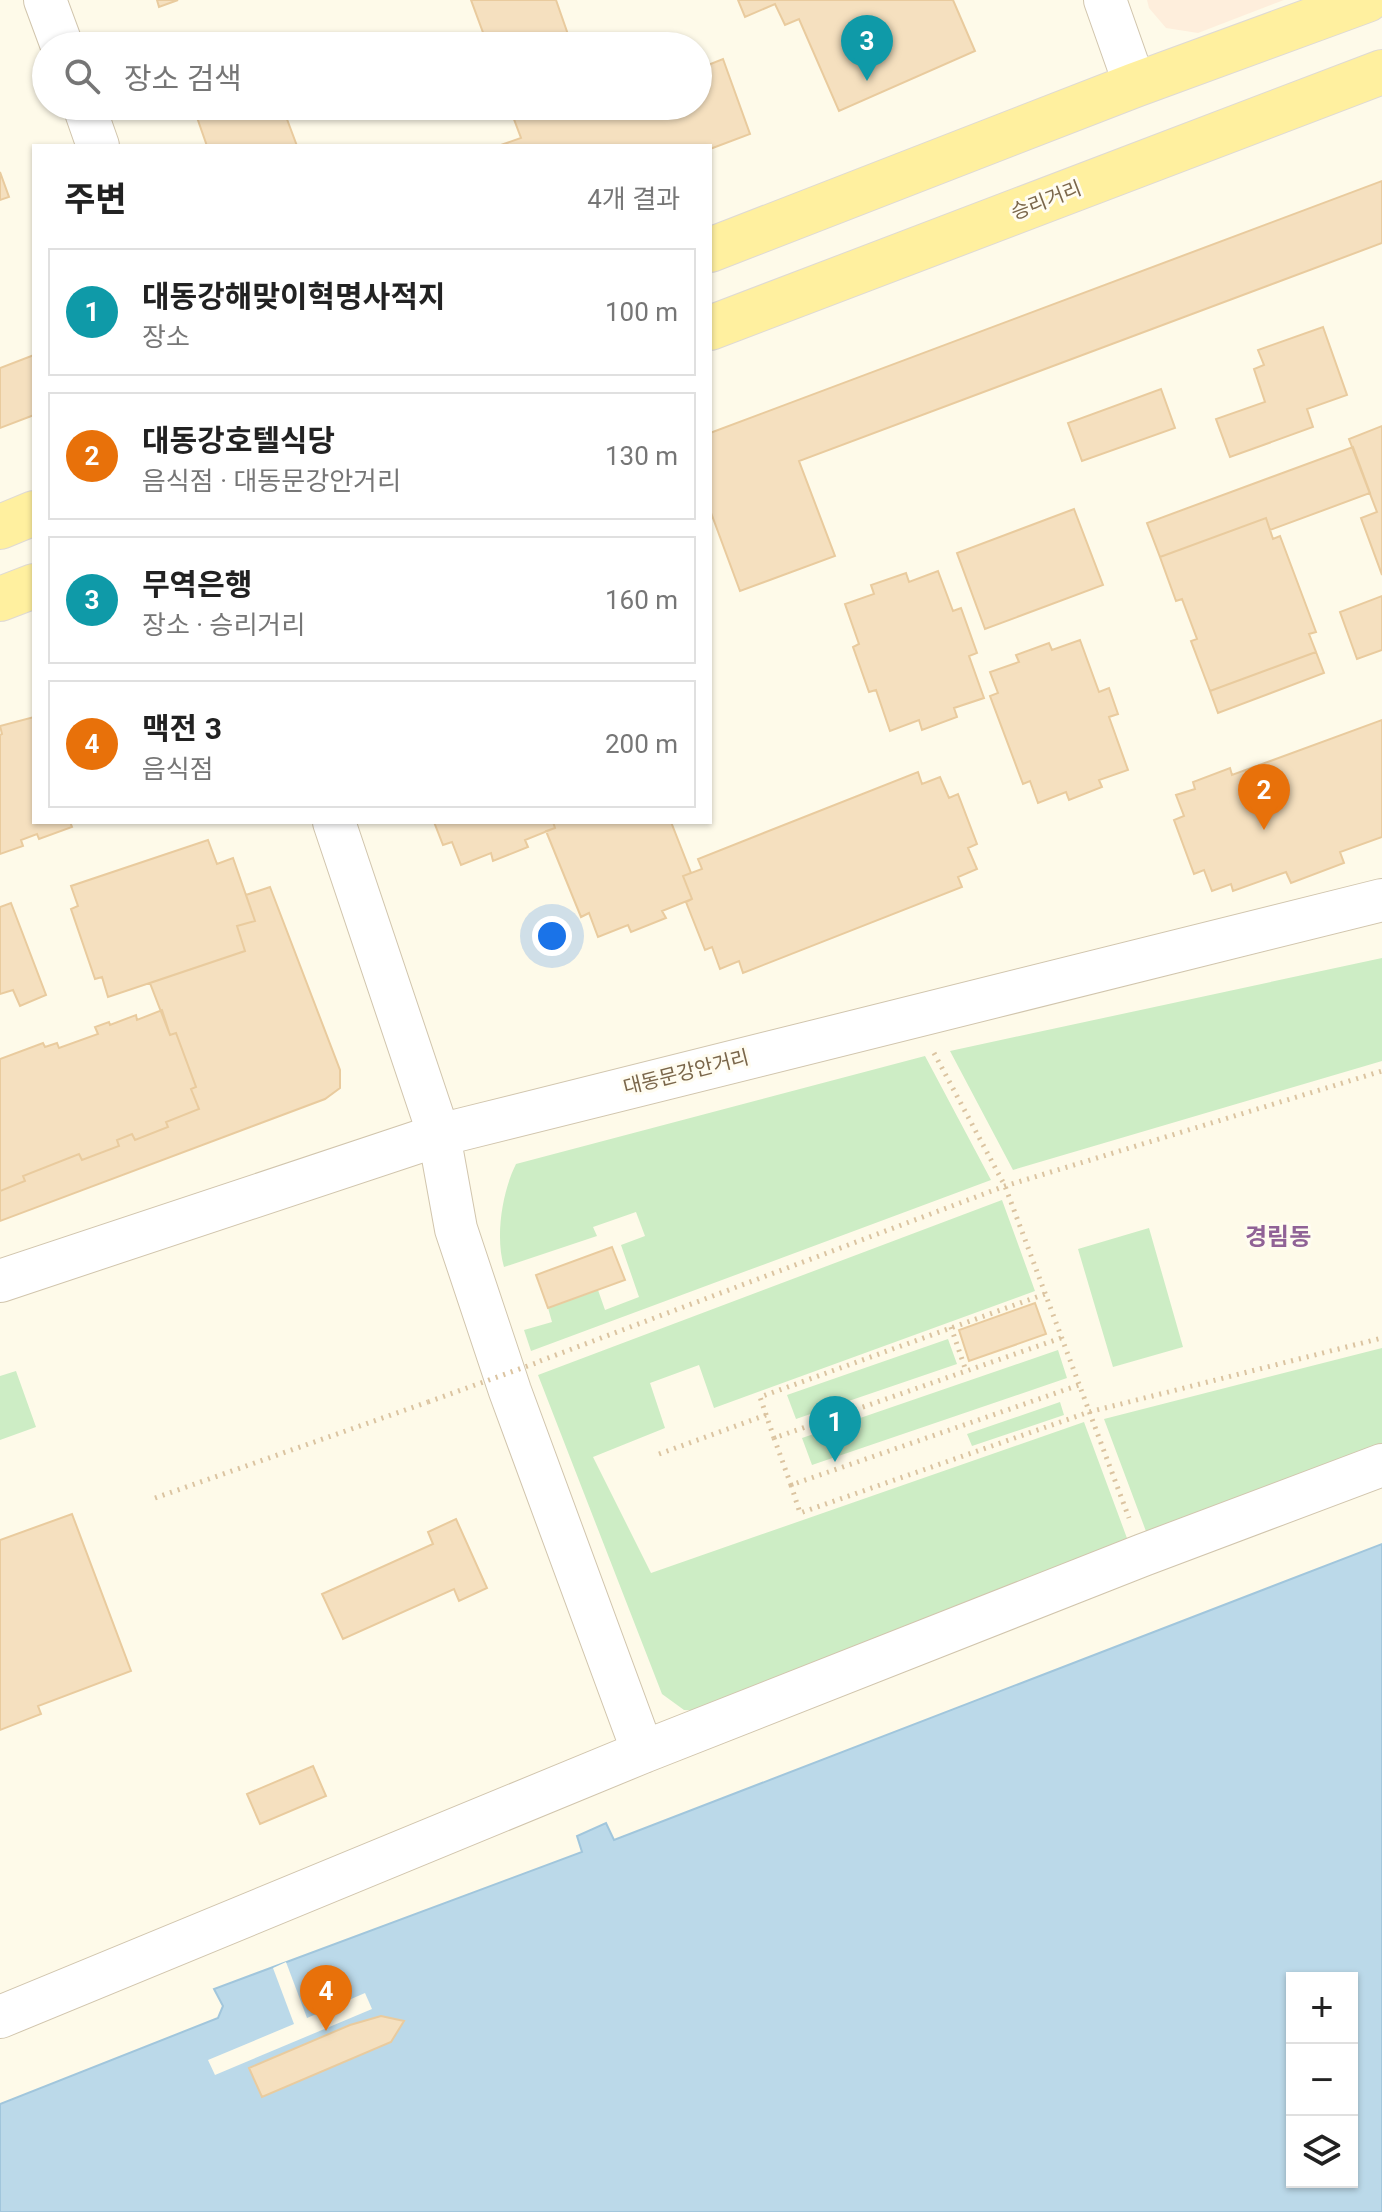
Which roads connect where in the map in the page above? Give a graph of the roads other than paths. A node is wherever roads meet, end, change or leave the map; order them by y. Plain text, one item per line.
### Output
1 (45, 0) edge
2 (1105, 0) edge
3 (1367, 0) edge
4 (57, 32) edge
5 (1382, 72) edge
6 (1135, 85) junction
7 (89, 120) edge
8 (97, 144) edge
9 (712, 249) edge
10 (712, 327) edge
11 (32, 514) edge
12 (0, 527) edge
13 (32, 587) edge
14 (0, 599) edge
15 (335, 824) edge
16 (1382, 900) edge
17 (439, 1135) junction
18 (0, 1281) edge
19 (1382, 1465) edge
20 (643, 1752) junction
21 (0, 2017) edge

1 - 4 street
2 - 6 street
3 - 6 main road
5 - 10 main road, 승리거리
6 - 9 main road
7 - 8 street
11 - 12 main road
13 - 14 main road
15 - 17 street
16 - 17 street, 대동문강안거리
17 - 18 street, 대동문강안거리
17 - 20 street
19 - 20 street
20 - 21 street

